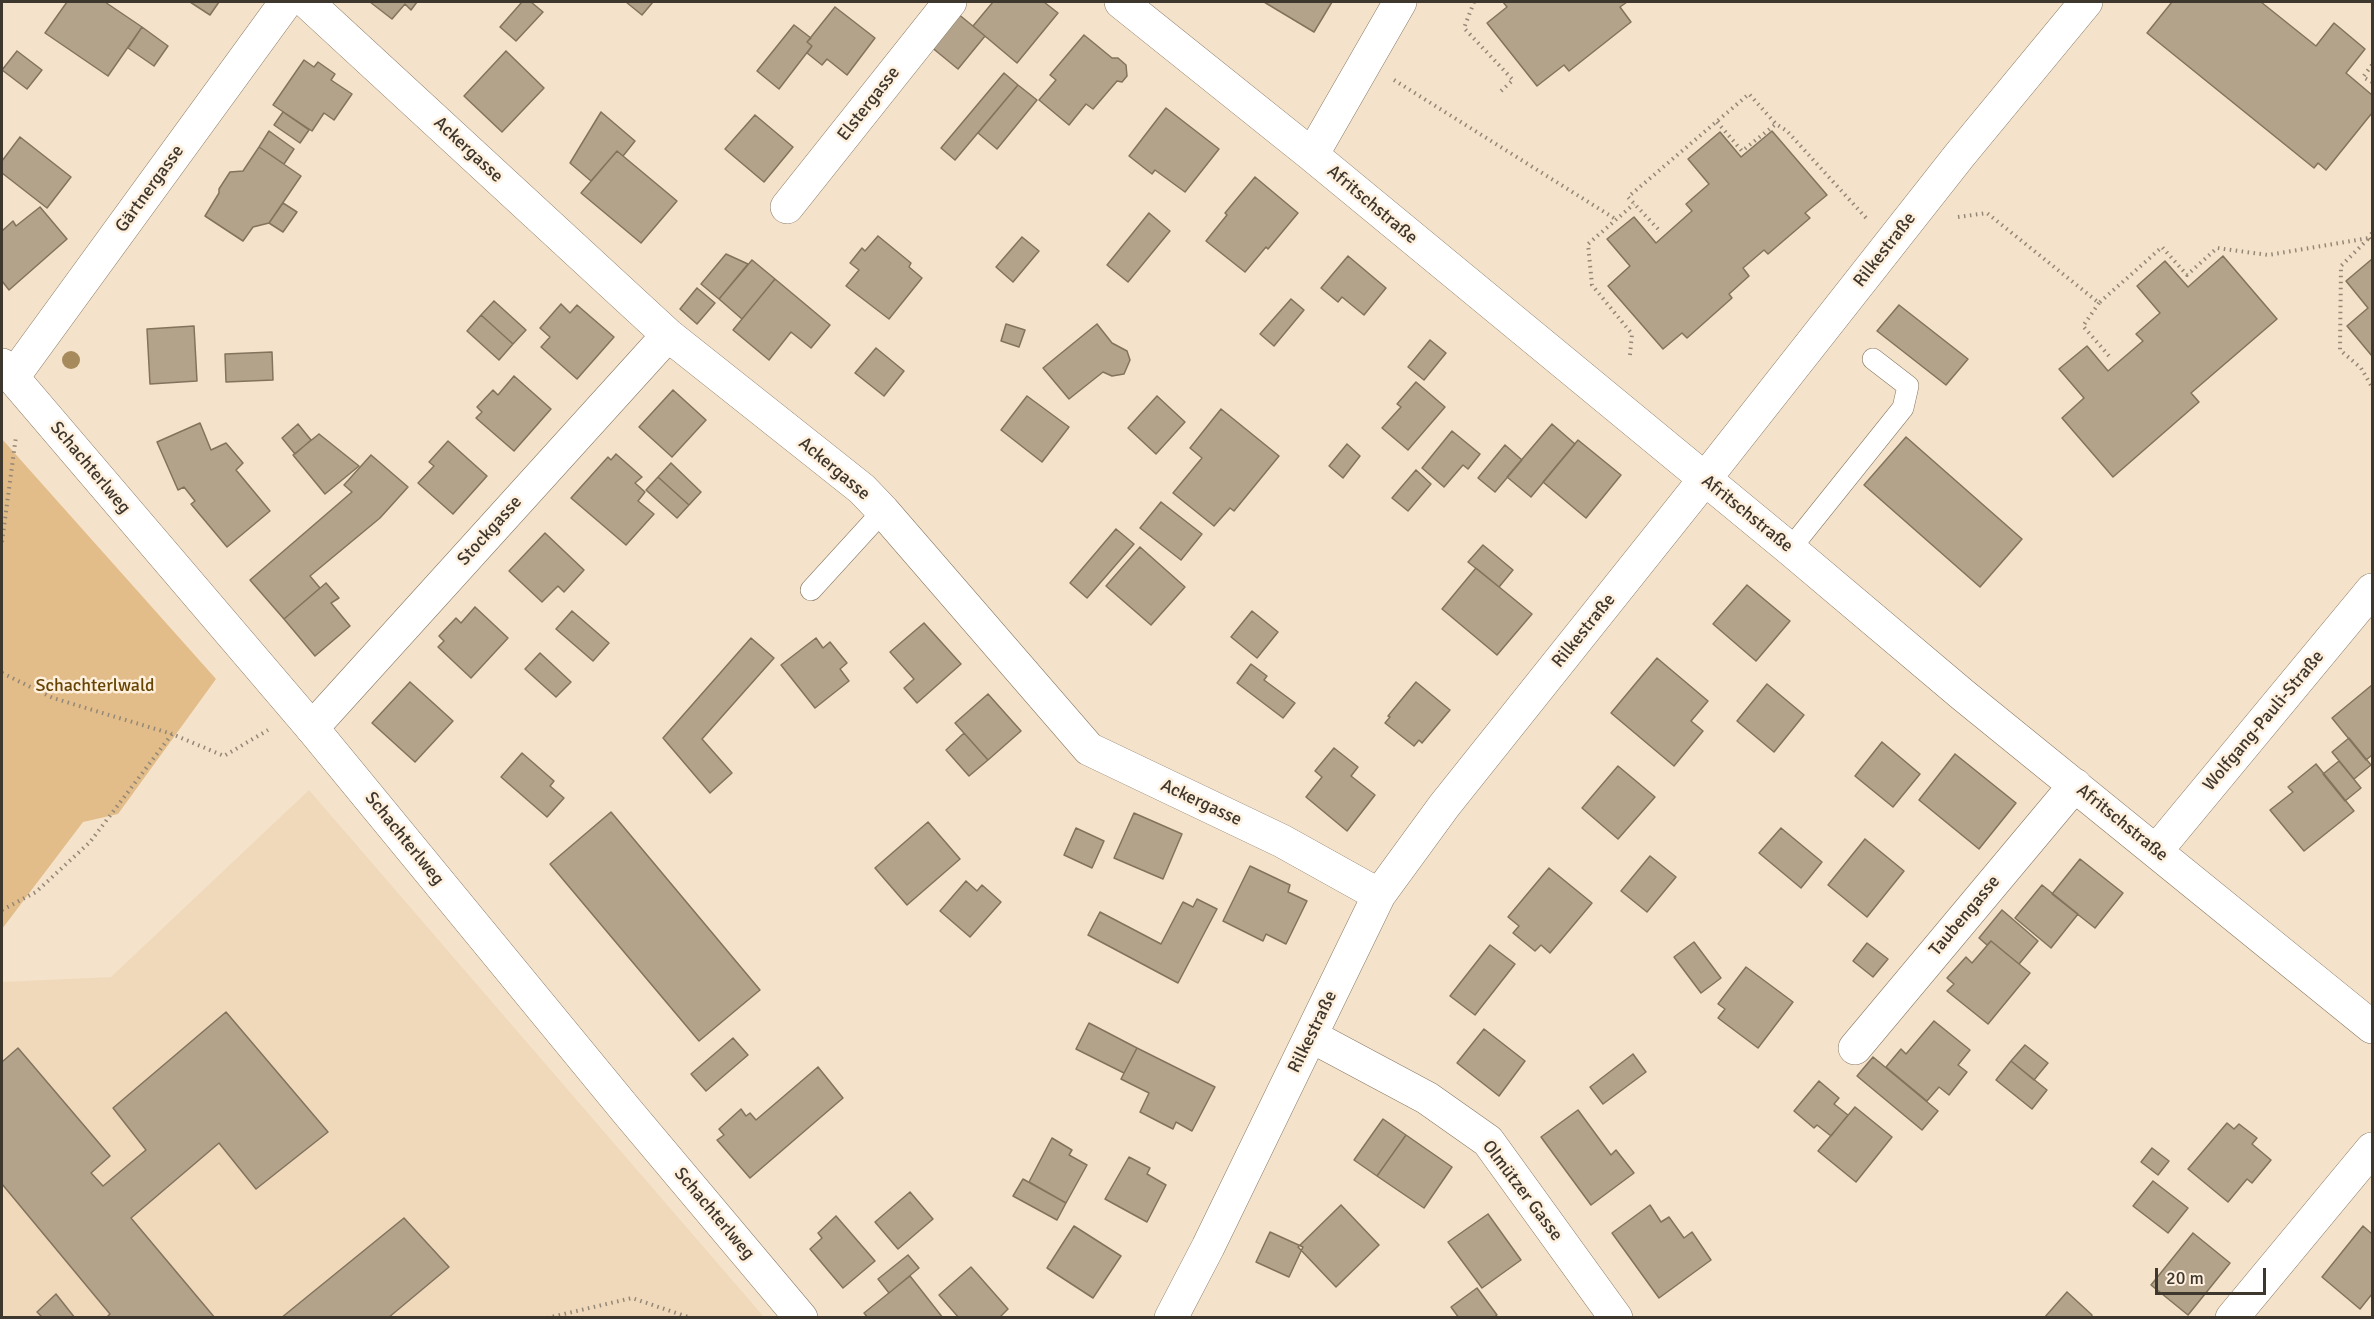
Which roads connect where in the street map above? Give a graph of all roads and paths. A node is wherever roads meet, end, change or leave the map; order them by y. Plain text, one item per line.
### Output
1 (286, 2) edge
2 (308, 2) edge
3 (950, 2) edge
4 (1121, 2) edge
5 (1400, 2) edge
6 (1474, 2) edge
7 (2086, 2) edge
8 (1366, 61) junction
9 (2373, 65) edge
10 (2372, 83) edge
11 (1501, 91) dead end
12 (1717, 122) junction
13 (1776, 124) junction
14 (1312, 155) junction
15 (1634, 204) junction
16 (788, 207) dead end
17 (1617, 220) junction
18 (1658, 229) dead end
19 (1899, 232) junction
20 (2373, 233) edge
21 (2371, 240) edge
22 (2099, 303) junction
23 (668, 335) junction
24 (1630, 355) dead end
25 (2109, 356) dead end
26 (1873, 358) dead end
27 (12, 377) edge
28 (2373, 387) edge
29 (1704, 480) junction
30 (883, 510) junction
31 (2, 542) edge
32 (1790, 549) junction
33 (811, 590) dead end
34 (2373, 590) edge
35 (2, 673) edge
36 (305, 719) junction
37 (172, 734) junction
38 (2075, 785) junction
39 (2156, 851) junction
40 (1379, 895) junction
41 (2, 910) edge
42 (2373, 1027) edge
43 (1311, 1036) junction
44 (1855, 1048) dead end
45 (2373, 1149) edge
46 (547, 1317) edge
47 (691, 1317) edge
48 (801, 1317) edge
49 (1171, 1317) edge
50 (1616, 1317) edge
51 (2232, 1317) edge

1 - 27 street, Gärtnergasse
2 - 23 street, Ackergasse
3 - 16 street, Elstergasse
4 - 14 street, Afritschstraße
5 - 8 street
6 - 11 path
7 - 19 street, Rilkestraße
8 - 14 street
8 - 17 path
9 - 10 path
12 - 13 path
12 - 13 path
12 - 15 path
13 - 19 path
14 - 29 street, Afritschstraße
15 - 17 path
15 - 18 path
17 - 24 path
19 - 22 path
19 - 29 street, Rilkestraße
20 - 21 path
21 - 22 path
21 - 28 path
22 - 25 path
23 - 30 street, Ackergasse
23 - 36 street, Stockgasse
26 - 32 lane
27 - 31 path
27 - 36 street, Schachterlweg
29 - 32 street, Afritschstraße
29 - 40 street, Rilkestraße
30 - 33 lane
30 - 40 street, Ackergasse
32 - 38 street, Afritschstraße
34 - 39 street, Wolfgang-Pauli-Straße
35 - 37 path
36 - 37 path
36 - 48 street, Schachterlweg
37 - 41 path
38 - 39 street, Afritschstraße
38 - 44 street, Taubengasse
39 - 42 street, Afritschstraße
40 - 43 street, Rilkestraße
43 - 49 street, Rilkestraße
43 - 50 street, Olmützer Gasse
45 - 51 street
46 - 47 path

